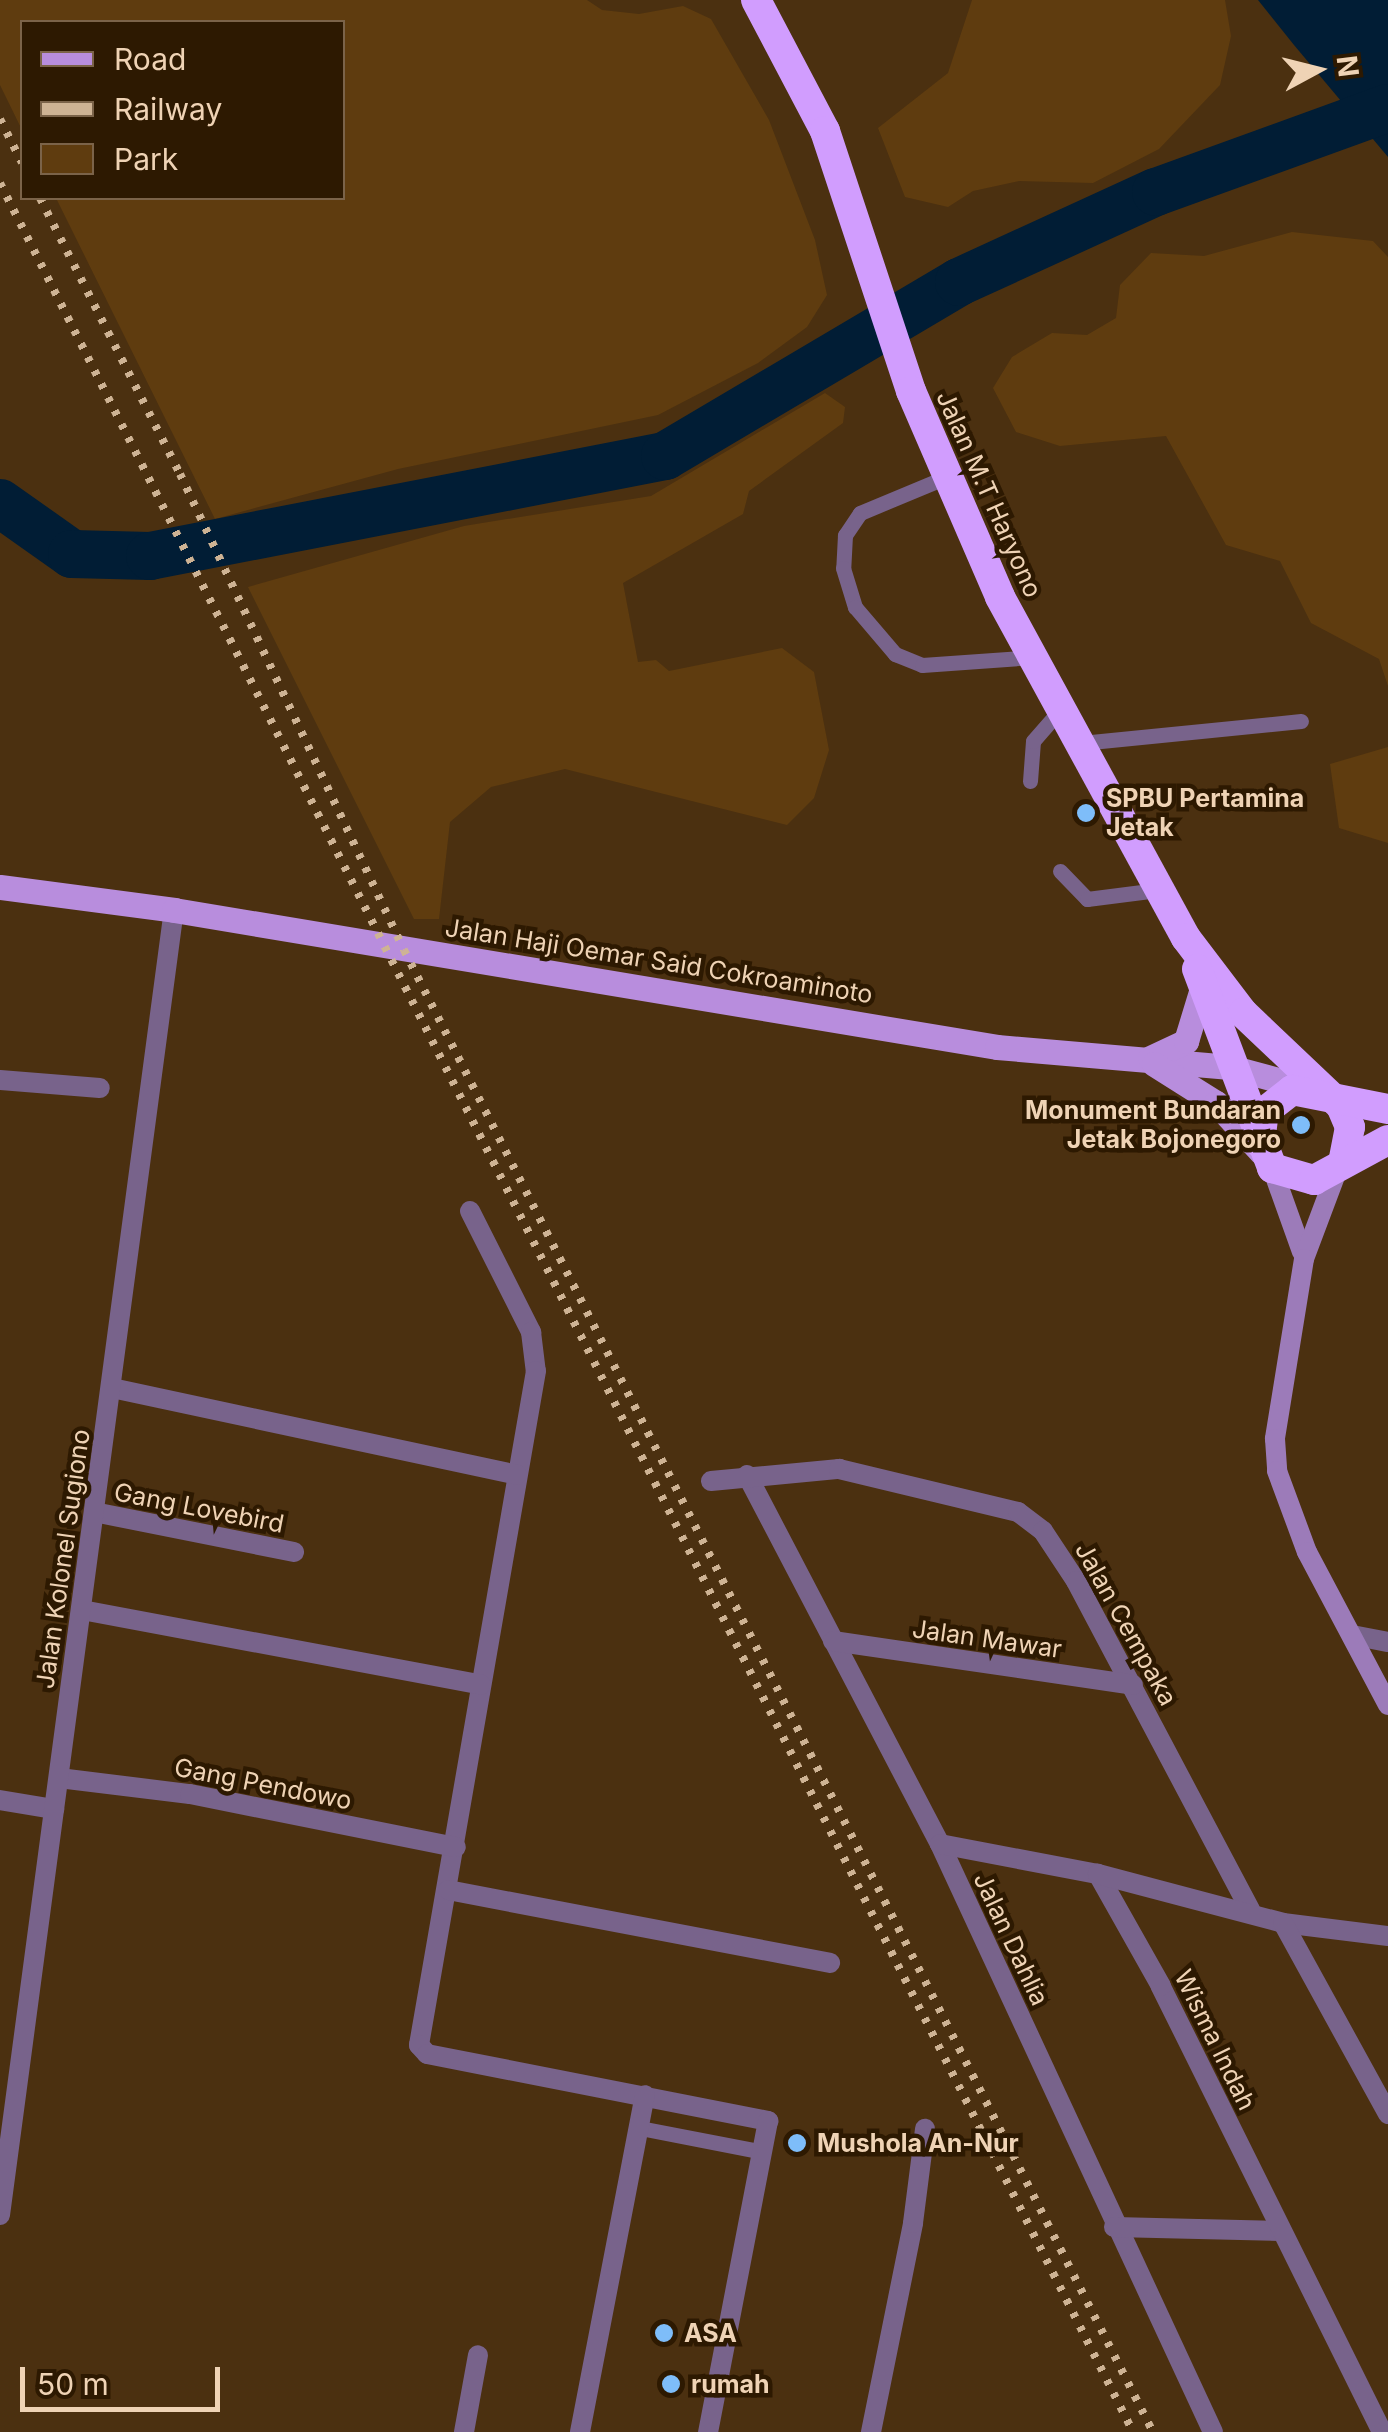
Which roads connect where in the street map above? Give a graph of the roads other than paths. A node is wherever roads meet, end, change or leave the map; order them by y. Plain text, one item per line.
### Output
1 (756, 0) edge
2 (944, 478) junction
3 (1033, 657) junction
4 (1060, 710) junction
5 (1300, 722) dead end
6 (1081, 744) junction
7 (1030, 781) dead end
8 (1060, 871) dead end
9 (0, 888) edge
10 (1158, 890) junction
11 (174, 910) junction
12 (1186, 938) junction
13 (1203, 985) junction
14 (1145, 1059) junction
15 (1230, 1068) junction
16 (0, 1080) edge
17 (100, 1088) dead end
18 (1316, 1090) junction
19 (1388, 1108) edge
20 (1388, 1140) edge
21 (1344, 1159) junction
22 (1268, 1161) junction
23 (470, 1211) dead end
24 (1304, 1259) junction
25 (112, 1388) junction
26 (517, 1475) junction
27 (748, 1475) junction
28 (712, 1480) dead end
29 (94, 1512) junction
30 (294, 1552) dead end
31 (82, 1610) junction
32 (1352, 1635) junction
33 (833, 1641) junction
34 (1388, 1642) edge
35 (481, 1685) junction
36 (1133, 1686) junction
37 (1388, 1705) edge
38 (59, 1778) junction
39 (0, 1800) edge
40 (54, 1809) junction
41 (940, 1844) junction
42 (456, 1847) junction
43 (1098, 1874) junction
44 (448, 1890) junction
45 (1250, 1910) junction
46 (1284, 1923) junction
47 (1388, 1936) edge
48 (830, 1963) dead end
49 (646, 2095) junction
50 (1388, 2114) edge
51 (640, 2128) junction
52 (925, 2129) dead end
53 (763, 2152) junction
54 (0, 2215) edge
55 (1114, 2227) junction
56 (1280, 2231) junction
57 (478, 2356) dead end
58 (464, 2432) edge
59 (580, 2432) edge
60 (708, 2432) edge
61 (871, 2432) edge
62 (1214, 2432) edge
63 (1382, 2432) edge

1 - 2 highway, Jalan M.T Haryono
2 - 3 highway, Jalan M.T Haryono
2 - 3 lane
3 - 4 highway, Jalan M.T Haryono
4 - 6 highway, Jalan M.T Haryono
4 - 7 lane
5 - 6 lane
6 - 10 highway, Jalan M.T Haryono
8 - 10 lane
9 - 11 main road, Jalan Haji Oemar Said Cokroaminoto
10 - 12 highway, Jalan M.T Haryono
11 - 14 main road, Jalan Haji Oemar Said Cokroaminoto
11 - 25 street, Jalan Kolonel Sugiono
12 - 13 highway
12 - 18 highway
13 - 14 main road
13 - 15 highway
14 - 15 main road, Jalan Haji Oemar Said Cokroaminoto
14 - 22 main road
15 - 18 main road, Jalan Haji Oemar Said Cokroaminoto
15 - 22 highway
16 - 17 street
18 - 19 highway
18 - 21 highway
18 - 22 highway
20 - 21 highway
21 - 22 highway
21 - 24 street
22 - 24 street
23 - 26 street
24 - 32 street
25 - 26 street
25 - 29 street, Jalan Kolonel Sugiono
26 - 35 street
27 - 28 street, Jalan Cempaka
27 - 33 street, Jalan Dahlia
27 - 36 street, Jalan Cempaka
29 - 30 street, Gang Lovebird
29 - 31 street, Jalan Kolonel Sugiono
31 - 35 street
31 - 38 street, Jalan Kolonel Sugiono
32 - 34 street
32 - 37 street
33 - 36 street, Jalan Mawar
33 - 41 street, Jalan Dahlia
35 - 42 street
36 - 45 street, Jalan Cempaka
38 - 40 street, Jalan Kolonel Sugiono
38 - 42 street, Gang Pendowo
39 - 40 street
40 - 54 street, Jalan Kolonel Sugiono
41 - 43 street
41 - 55 street, Jalan Dahlia
42 - 44 street
43 - 45 street
43 - 56 street, Wisma Indah
44 - 48 street
44 - 49 street
45 - 46 street
46 - 47 street
46 - 50 street
49 - 51 street
49 - 53 street
51 - 53 lane
51 - 59 street
52 - 61 street
53 - 60 street
55 - 56 street
55 - 62 street, Jalan Dahlia
56 - 63 street, Wisma Indah
57 - 58 street

